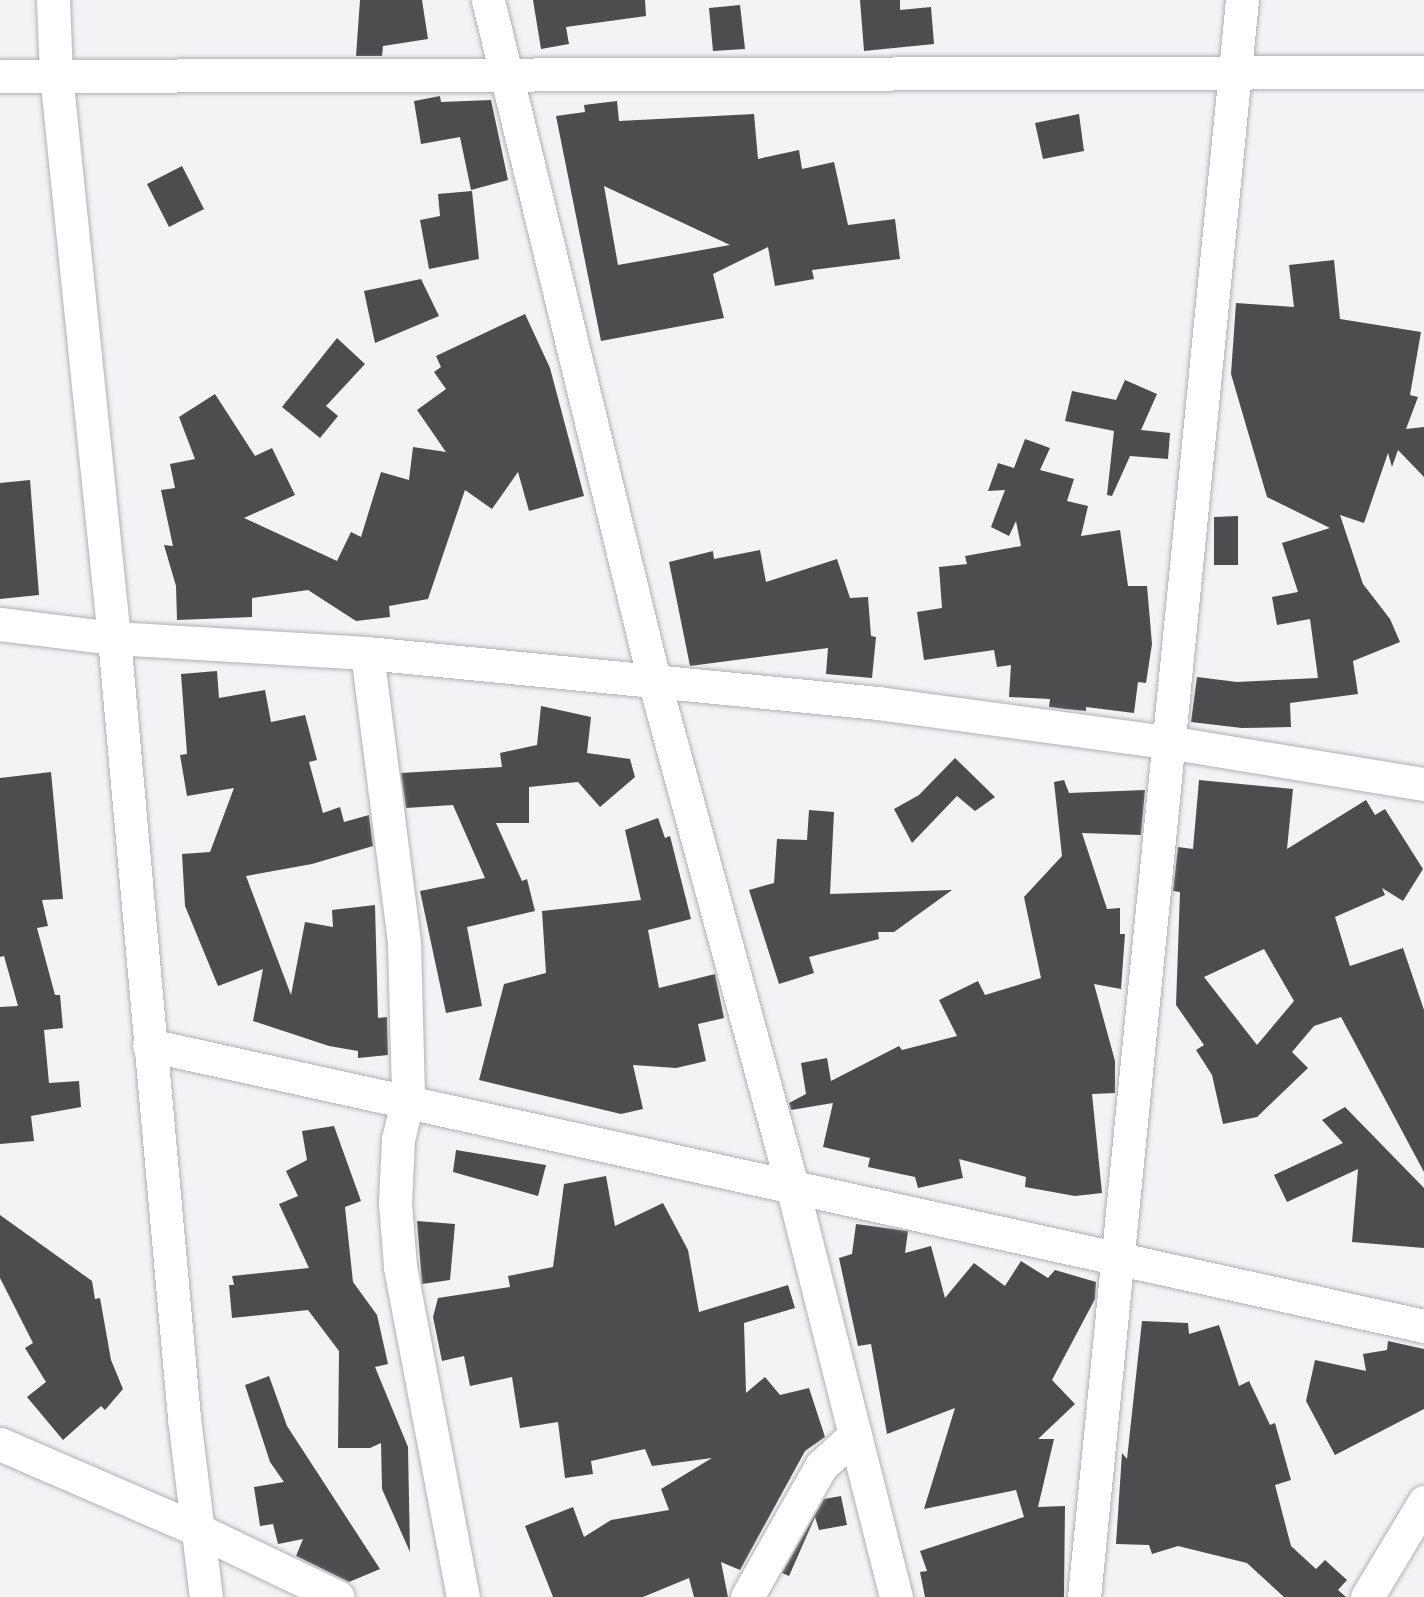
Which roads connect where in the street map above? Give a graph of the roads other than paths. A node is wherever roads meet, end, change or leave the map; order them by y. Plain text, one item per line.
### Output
1 (53, 0) edge
2 (488, 0) edge
3 (1242, 0) edge
4 (1233, 71) junction
5 (1424, 72) edge
6 (56, 74) junction
7 (0, 76) edge
8 (509, 76) junction
9 (0, 624) edge
10 (114, 638) junction
11 (367, 653) junction
12 (654, 680) junction
13 (1167, 742) junction
14 (1424, 784) edge
15 (149, 1045) junction
16 (408, 1099) junction
17 (792, 1186) junction
18 (1118, 1258) junction
19 (1424, 1326) edge
20 (855, 1436) junction
21 (0, 1444) edge
22 (1424, 1502) edge
23 (196, 1529) junction
24 (206, 1597) edge
25 (338, 1597) edge
26 (463, 1597) edge
27 (747, 1597) edge
28 (896, 1597) edge
29 (1084, 1597) edge
30 (1367, 1597) edge

1 - 6 street
2 - 8 street
3 - 4 street
4 - 5 street
4 - 8 street
4 - 13 street
6 - 7 street
6 - 8 street
6 - 10 street
8 - 12 street
9 - 10 street
10 - 11 street
10 - 15 street
11 - 12 street
11 - 16 street
12 - 13 street
12 - 17 street
13 - 14 street
13 - 18 street
15 - 16 street
15 - 23 street
16 - 17 street
16 - 26 street
17 - 18 street
17 - 20 street
18 - 19 street
18 - 29 street
20 - 27 street
20 - 28 street
21 - 23 street
22 - 30 street
23 - 24 street
23 - 25 street

